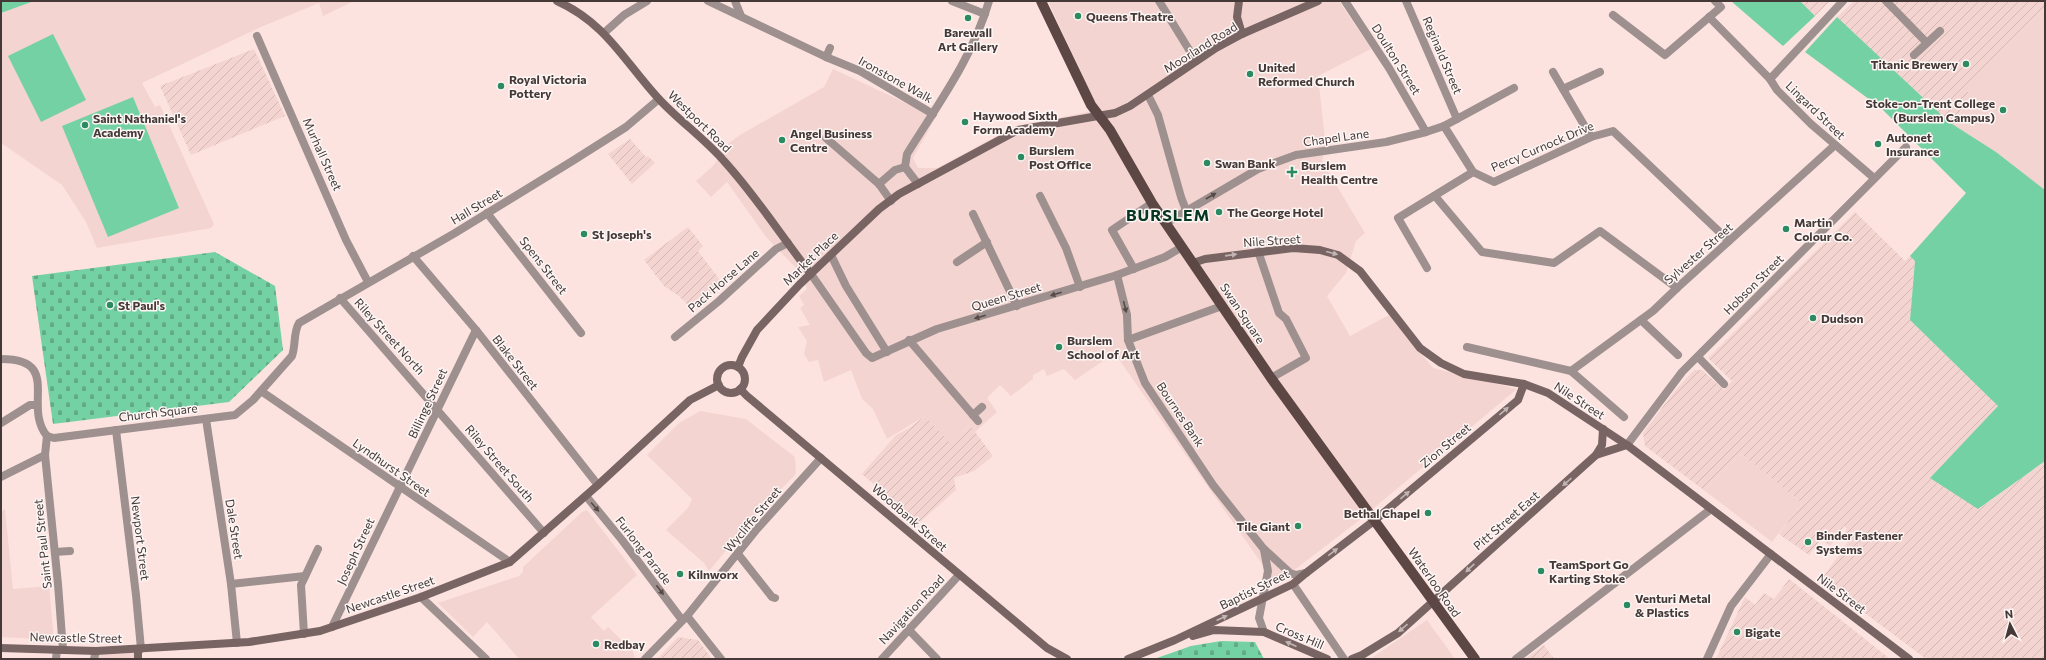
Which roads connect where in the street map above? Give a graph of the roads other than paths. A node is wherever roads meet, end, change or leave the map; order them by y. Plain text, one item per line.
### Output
1 (557, 1) edge
2 (647, 1) edge
3 (708, 1) edge
4 (735, 1) edge
5 (952, 1) edge
6 (989, 1) edge
7 (1041, 1) edge
8 (1159, 1) edge
9 (1239, 1) edge
10 (1318, 1) edge
11 (1345, 1) edge
12 (1406, 1) edge
13 (1715, 1) edge
14 (1844, 1) edge
15 (1886, 1) edge
16 (985, 14) junction
17 (1614, 15) dead end
18 (741, 16) junction
19 (1709, 17) junction
20 (1940, 31) dead end
21 (604, 33) junction
22 (1242, 34) junction
23 (257, 36) dead end
24 (1927, 43) junction
25 (830, 48) dead end
26 (1914, 55) dead end
27 (826, 57) junction
28 (1196, 61) junction
29 (1553, 72) dead end
30 (1600, 72) dead end
31 (1770, 79) junction
32 (1514, 88) dead end
33 (1563, 90) junction
34 (1148, 94) junction
35 (659, 99) junction
36 (933, 114) junction
37 (1097, 116) junction
38 (1457, 119) junction
39 (1444, 126) junction
40 (1426, 132) junction
41 (1591, 137) junction
42 (826, 138) dead end
43 (1835, 145) junction
44 (1906, 147) dead end
45 (905, 167) junction
46 (1473, 172) junction
47 (1874, 178) junction
48 (879, 184) junction
49 (918, 184) junction
50 (1040, 196) dead end
51 (1435, 196) junction
52 (891, 201) junction
53 (1152, 203) junction
54 (1186, 210) junction
55 (487, 213) junction
56 (973, 214) dead end
57 (1166, 223) junction
58 (1729, 241) junction
59 (987, 242) junction
60 (788, 243) junction
61 (1182, 247) junction
62 (1258, 252) junction
63 (831, 255) junction
64 (413, 256) junction
65 (957, 262) dead end
66 (1193, 263) junction
67 (1427, 268) dead end
68 (1134, 269) junction
69 (811, 274) junction
70 (1117, 276) junction
71 (368, 282) junction
72 (1080, 287) junction
73 (1677, 288) junction
74 (340, 298) junction
75 (1017, 306) junction
76 (1222, 306) junction
77 (1641, 320) junction
78 (299, 323) joint
79 (476, 330) junction
80 (582, 333) dead end
81 (675, 337) dead end
82 (909, 340) junction
83 (1128, 340) junction
84 (1466, 347) dead end
85 (887, 352) junction
86 (1678, 355) dead end
87 (1698, 357) junction
88 (1, 359) edge
89 (738, 367) junction
90 (1571, 371) junction
91 (1271, 378) junction
92 (1524, 384) junction
93 (1724, 384) dead end
94 (719, 385) junction
95 (740, 389) junction
96 (261, 391) junction
97 (37, 405) junction
98 (982, 407) dead end
99 (438, 409) junction
100 (1624, 417) dead end
101 (206, 419) junction
102 (1, 423) edge
103 (1603, 429) junction
104 (116, 430) junction
105 (47, 436) junction
106 (1627, 445) junction
107 (45, 454) junction
108 (1596, 455) junction
109 (821, 458) junction
110 (1, 477) edge
111 (598, 485) junction
112 (401, 487) junction
113 (586, 496) junction
114 (1712, 509) junction
115 (1375, 520) junction
116 (544, 533) junction
117 (1263, 548) junction
118 (318, 549) dead end
119 (70, 551) dead end
120 (55, 552) junction
121 (738, 554) junction
122 (1771, 554) junction
123 (510, 562) junction
124 (1306, 573) junction
125 (959, 575) junction
126 (305, 576) junction
127 (231, 584) junction
128 (1293, 584) junction
129 (421, 597) junction
130 (775, 598) dead end
131 (1264, 599) junction
132 (1433, 602) junction
133 (685, 618) junction
134 (332, 626) junction
135 (908, 629) junction
136 (1264, 632) junction
137 (304, 634) junction
138 (1175, 640) junction
139 (237, 643) junction
140 (1, 648) edge
141 (139, 649) junction
142 (60, 650) junction
143 (95, 655) edge
144 (56, 659) edge
145 (138, 659) edge
146 (486, 659) edge
147 (645, 659) edge
148 (721, 659) edge
149 (882, 659) edge
150 (937, 659) edge
151 (1067, 659) edge
152 (1128, 659) edge
153 (1327, 659) edge
154 (1344, 659) edge
155 (1352, 659) edge
156 (1475, 659) edge
157 (1516, 659) edge
158 (1707, 659) edge
159 (1909, 659) edge

1 - 21 main road, Westport Road
2 - 21 street
3 - 18 street, Ironstone Walk
4 - 18 street
5 - 16 street
6 - 16 street
7 - 37 main road, Swan Square
8 - 28 street
9 - 22 main road
10 - 22 main road, Moorland Road
11 - 40 street, Doulton Street
12 - 38 street, Reginald Street
13 - 19 street
14 - 31 street, Lingard Street
15 - 24 street
16 - 36 street
17 - 19 street
18 - 27 street, Ironstone Walk
19 - 31 street
20 - 24 street
21 - 35 main road, Westport Road
22 - 28 main road, Moorland Road
23 - 71 street, Murhall Street
24 - 26 street
25 - 27 street
27 - 36 street, Ironstone Walk
28 - 34 main road, Moorland Road
29 - 33 street
30 - 33 street
31 - 43 street, Lingard Street
32 - 38 street, Chapel Lane
33 - 41 street
34 - 37 main road, Moorland Road
34 - 54 street
35 - 55 street, Hall Street
35 - 60 main road, Westport Road
36 - 45 street
37 - 49 main road, Market Place
37 - 53 main road, Swan Square
38 - 39 street, Chapel Lane
39 - 40 street, Chapel Lane
39 - 46 street
54 -> 40 street, Chapel Lane
41 - 46 street, Percy Curnock Drive
41 - 58 street, Percy Curnock Drive
42 - 48 street
43 - 47 street, Lingard Street
43 - 58 street, Sylvester Street
44 - 47 street, Hobson Street
45 - 48 street
45 - 49 street
46 - 51 street
47 - 87 street, Hobson Street
48 - 52 street
49 - 52 main road, Market Place
50 - 72 street
51 - 67 street
51 - 73 street
52 - 63 main road, Market Place
53 - 57 main road, Swan Square
53 - 68 street
54 - 57 street, Chapel Lane
55 - 64 street, Hall Street
55 - 80 street, Spens Street
56 - 59 street
57 - 61 main road, Swan Square
58 - 73 street, Sylvester Street
59 - 65 street
59 - 75 street
60 - 69 main road, Westport Road
60 - 81 street, Pack Horse Lane
61 - 66 main road, Swan Square
61 - 68 street, Queen Street
66 -> 62 main road, Nile Street
62 - 91 street
62 -> 92 main road, Nile Street
63 - 69 main road, Market Place
63 - 85 street
64 - 71 street, Hall Street
64 - 79 street, Blake Street
66 - 76 main road, Swan Square
68 - 70 street, Queen Street
69 - 85 street, Queen Street
69 - 89 main road, Market Place
70 - 72 street, Queen Street
70 -> 83 street, Bournes Bank
71 - 74 street, Hall Street
72 -> 75 street, Queen Street
73 - 77 street, Sylvester Street
74 - 78 street, Hall Street
74 - 99 street, Riley Street North
75 -> 82 street, Queen Street
76 - 83 street
76 - 91 main road, Swan Square
77 - 86 street
77 - 90 street, Sylvester Street
78 - 96 street, Church Square
79 - 99 street, Billinge Street
79 - 111 street, Blake Street
82 - 85 street, Queen Street
82 - 98 street
83 - 117 street, Bournes Bank
84 - 90 street
87 - 93 street
87 - 106 street, Hobson Street
88 - 97 street
89 - 94 main road
89 - 95 main road
90 - 100 street
91 - 115 main road, Swan Square
92 - 103 main road, Nile Street
115 -> 92 main road, Zion Street
94 - 95 main road
94 - 111 main road, Newcastle Street
95 - 109 main road, Woodbank Street
96 - 101 street, Church Square
96 - 112 street, Lyndhurst Street
97 - 102 street
97 - 105 street
99 - 112 street, Billinge Street
99 - 116 street, Riley Street South
101 - 104 street, Church Square
101 - 127 street, Dale Street
103 - 106 main road, Nile Street
103 - 108 main road, Pitt Street East
104 - 105 street, Church Square
104 - 141 street, Newport Street
105 - 107 street, Saint Paul Street
106 - 108 main road, Pitt Street East
106 - 114 main road, Nile Street
107 - 110 street
107 - 120 street, Saint Paul Street
108 -> 132 main road, Pitt Street East
109 - 121 street, Wycliffe Street
109 - 125 main road, Woodbank Street
111 - 113 main road, Newcastle Street
112 - 123 street, Lyndhurst Street
112 - 134 street, Joseph Street
113 - 116 main road, Newcastle Street
113 -> 133 street, Furlong Parade
114 - 122 main road, Nile Street
114 - 157 street
124 -> 115 main road, Baptist Street
115 - 132 main road, Waterloo Road
116 - 123 main road, Newcastle Street
117 - 124 street, Bournes Bank
117 - 131 street, Bournes Bank
118 - 126 street
119 - 120 street
120 - 142 street, Saint Paul Street
121 - 130 street
121 - 133 street, Wycliffe Street
122 - 158 street
122 - 159 main road, Nile Street
123 - 129 main road, Newcastle Street
124 - 128 main road, Baptist Street
125 - 135 street, Navigation Road
125 - 151 main road, Woodbank Street
126 - 127 street
126 - 137 street
127 - 139 street, Dale Street
128 - 131 main road, Baptist Street
128 - 154 street
129 - 134 main road, Newcastle Street
129 - 146 street
131 - 136 street, Cross Hill
138 -> 131 main road, Baptist Street
132 -> 155 main road, Pitt Street East
132 - 156 main road, Waterloo Road
133 - 147 street, Wycliffe Street
133 - 148 street, Furlong Parade
134 - 137 main road, Newcastle Street
135 - 149 street, Navigation Road
135 - 150 street
136 - 138 main road, Cross Hill
153 -> 136 main road, Cross Hill
137 - 139 main road, Newcastle Street
138 - 152 main road
139 - 141 main road, Newcastle Street
140 - 142 main road, Newcastle Street
141 - 143 main road, Newcastle Street
141 - 145 main road
142 - 143 main road, Newcastle Street
142 - 144 street, Saint Paul Street

